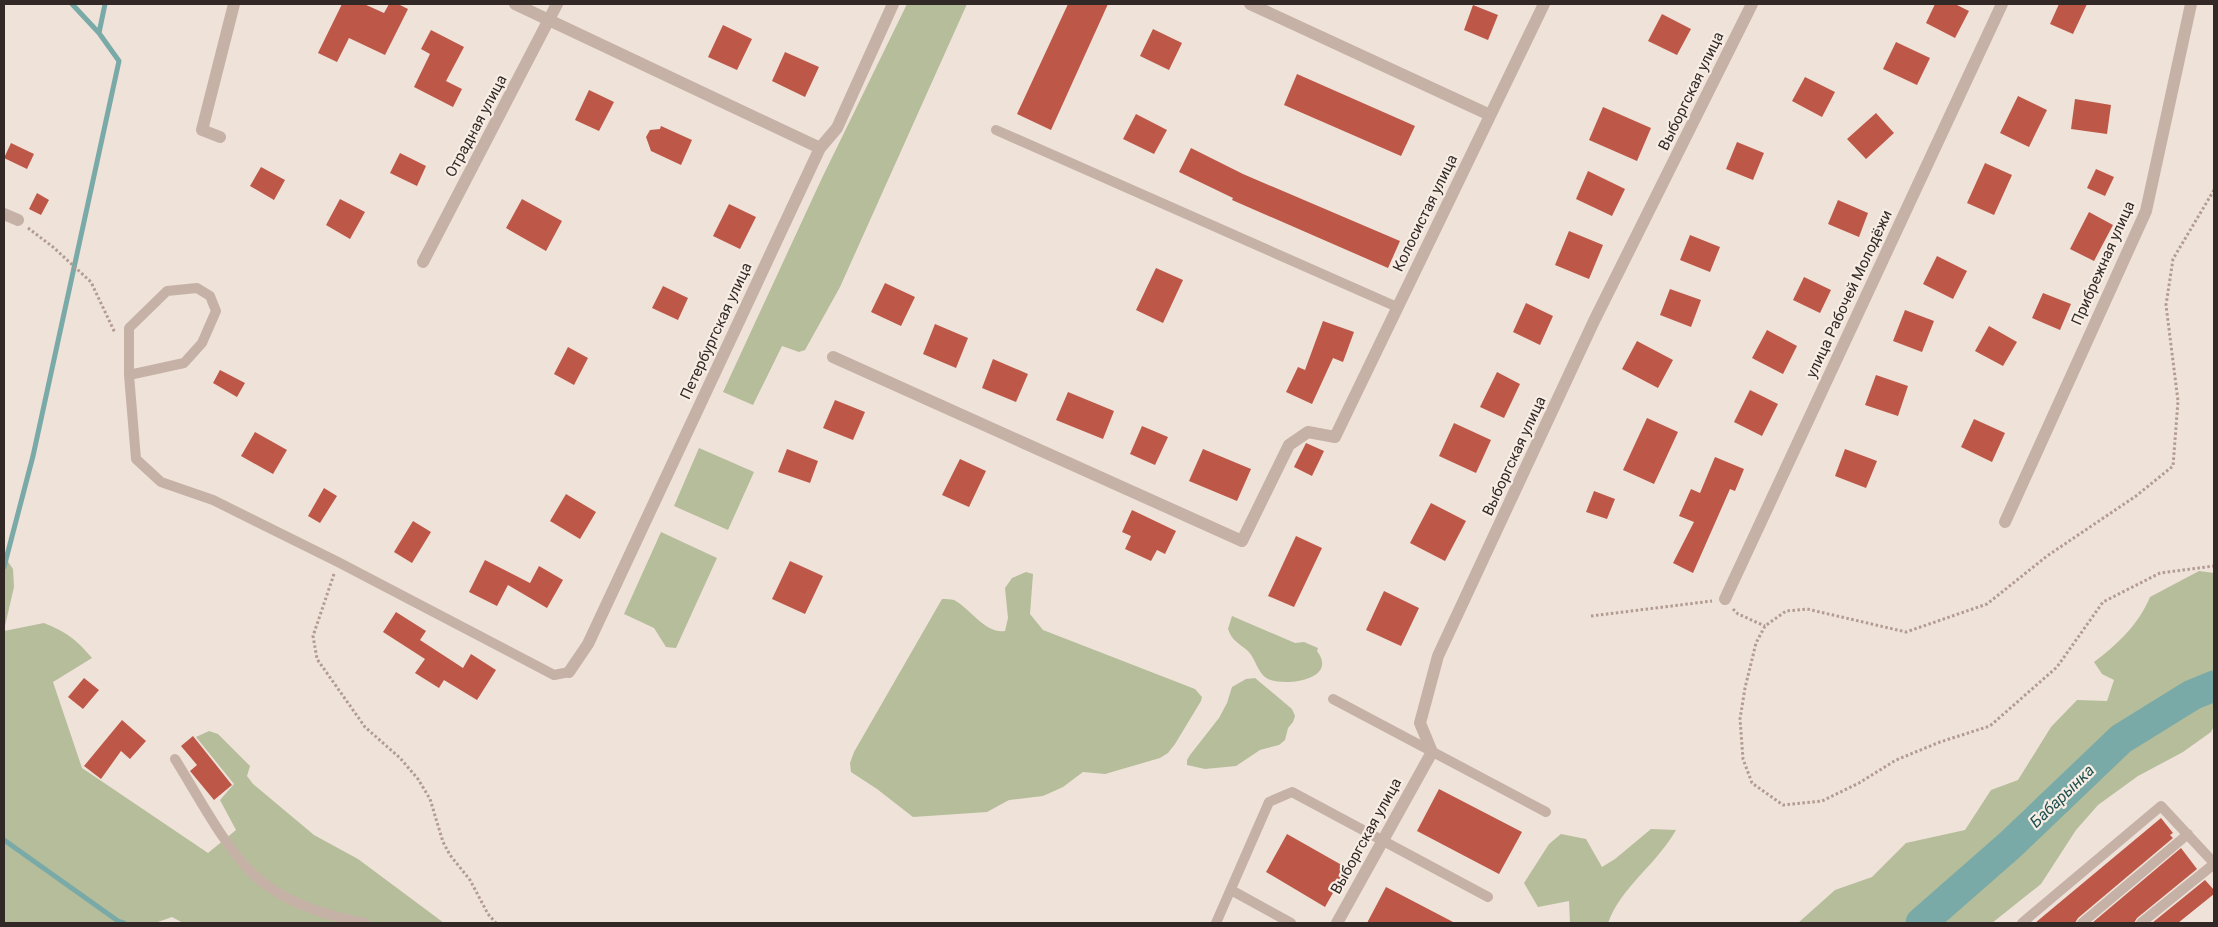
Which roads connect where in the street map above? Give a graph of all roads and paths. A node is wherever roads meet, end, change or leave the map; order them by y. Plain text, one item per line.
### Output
1 (234, 4) edge
2 (515, 4) edge
3 (557, 4) edge
4 (893, 4) edge
5 (1250, 4) edge
6 (1544, 4) edge
7 (1752, 4) edge
8 (2002, 4) edge
9 (2191, 4) edge
10 (550, 20) junction
11 (1490, 115) junction
12 (996, 130) dead end
13 (220, 137) dead end
14 (820, 148) junction
15 (2214, 190) edge
16 (4, 214) edge
17 (18, 220) joint
18 (423, 262) dead end
19 (1397, 307) junction
20 (116, 338) dead end
21 (833, 357) dead end
22 (129, 374) junction
23 (2005, 522) dead end
24 (338, 562) junction
25 (2214, 566) edge
26 (1725, 599) junction
27 (1591, 616) dead end
28 (1765, 626) junction
29 (569, 672) joint
30 (1333, 699) dead end
31 (1432, 752) junction
32 (175, 759) dead end
33 (1546, 812) dead end
34 (2188, 834) junction
35 (1382, 841) junction
36 (2214, 863) edge
37 (1231, 890) junction
38 (1488, 897) dead end
39 (365, 923) edge
40 (496, 923) edge
41 (1216, 923) edge
42 (1291, 923) edge
43 (1337, 923) edge
44 (2022, 923) edge
45 (2082, 923) edge
46 (2141, 923) edge

1 - 13 street
2 - 10 street
3 - 10 street, Отрадная улица
4 - 14 street, Петербургская улица
5 - 11 street
6 - 11 street, Колосистая улица
7 - 31 street, Выборгская улица
8 - 26 street, улица Рабочей Молодёжи
9 - 23 street, Прибрежная улица
10 - 14 street
10 - 18 street, Отрадная улица
11 - 19 street, Колосистая улица
12 - 19 lane
14 - 29 street, Петербургская улица
15 - 28 path
16 - 17 street
17 - 20 path
19 - 21 street, Колосистая улица
22 - 22 lane
22 - 24 lane
24 - 29 lane
24 - 40 path
25 - 28 path
26 - 27 path
26 - 28 path
30 - 31 lane
31 - 33 lane
31 - 35 street, Выборгская улица
32 - 39 lane
34 - 36 lane
34 - 44 lane
34 - 45 lane
35 - 37 lane
35 - 38 lane
35 - 43 street, Выборгская улица
36 - 46 lane
37 - 41 lane
37 - 42 lane

